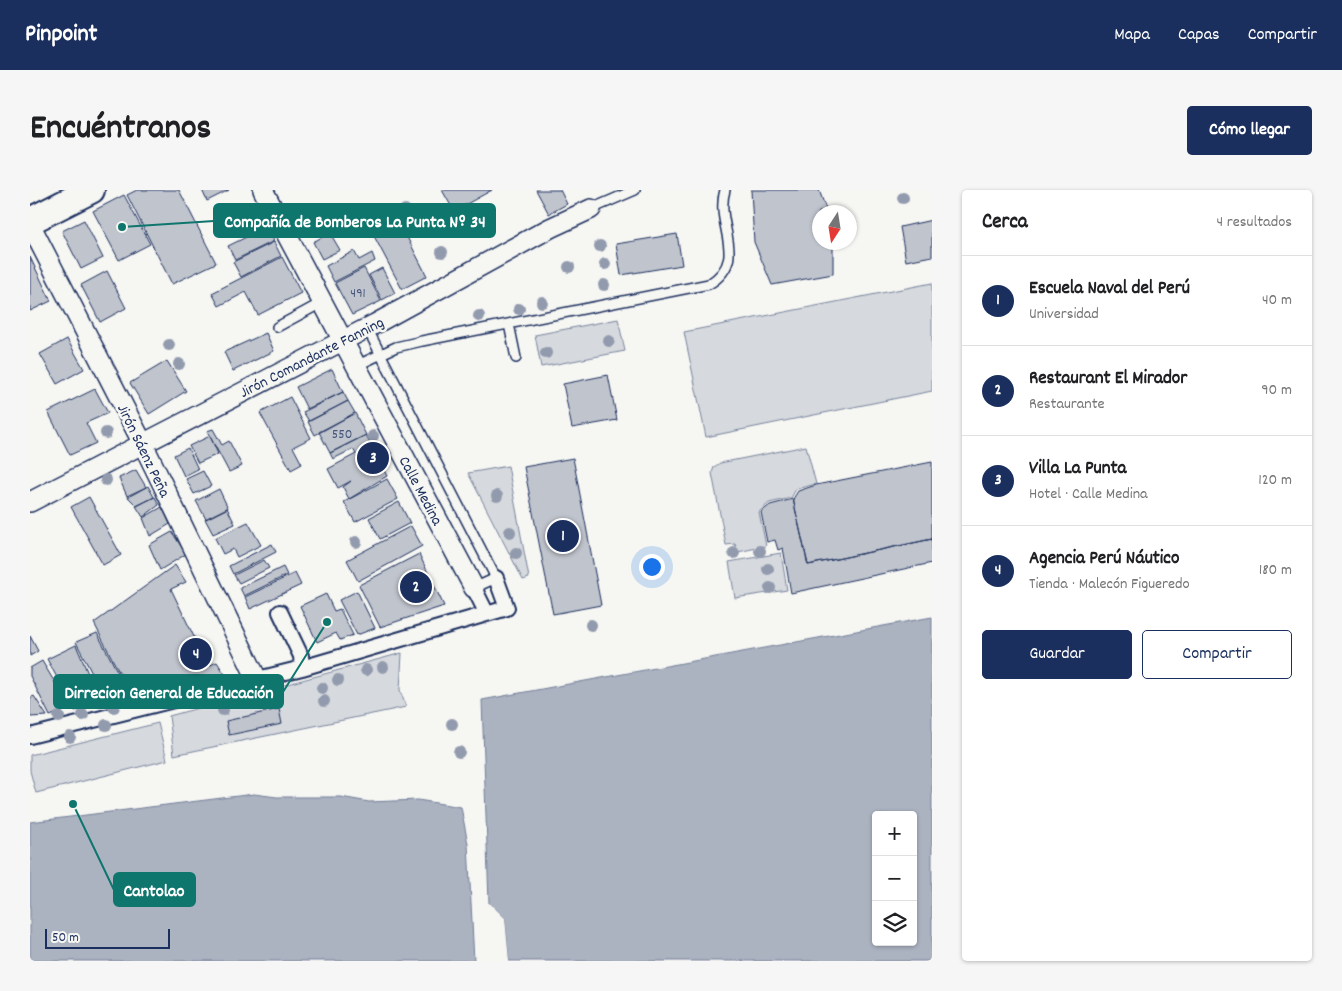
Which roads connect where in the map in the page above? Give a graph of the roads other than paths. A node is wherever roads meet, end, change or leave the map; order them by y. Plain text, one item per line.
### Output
1 (91, 190) edge
2 (263, 190) edge
3 (635, 190) edge
4 (725, 190) edge
5 (592, 209) joint
6 (30, 222) edge
7 (323, 302) junction
8 (509, 324) junction
9 (277, 326) dead end
10 (367, 328) junction
11 (343, 340) junction
12 (379, 354) junction
13 (516, 358) dead end
14 (356, 366) junction
15 (142, 442) junction
16 (30, 502) edge
17 (496, 578) junction
18 (474, 588) junction
19 (280, 612) dead end
20 (487, 614) junction
21 (302, 668) junction
22 (256, 679) junction
23 (30, 736) edge

1 - 6 main road
2 - 7 street, Calle Medina
3 - 5 lane
4 - 8 lane
5 - 10 street, Jirón Comandante Fanning
6 - 15 street, Jirón Sáenz Peña
7 - 9 lane
7 - 11 street, Calle Medina
8 - 12 lane
8 - 13 lane
10 - 11 street, Jirón Comandante Fanning
10 - 12 lane
11 - 14 street, Calle Medina
11 - 15 street, Jirón Comandante Fanning
12 - 14 lane
12 - 17 lane
14 - 18 street, Calle Medina
15 - 16 street, Jirón Comandante Fanning
15 - 22 street, Jirón Sáenz Peña
17 - 18 lane
17 - 20 street
18 - 20 street
19 - 21 street
20 - 21 street
21 - 22 street
22 - 23 street

